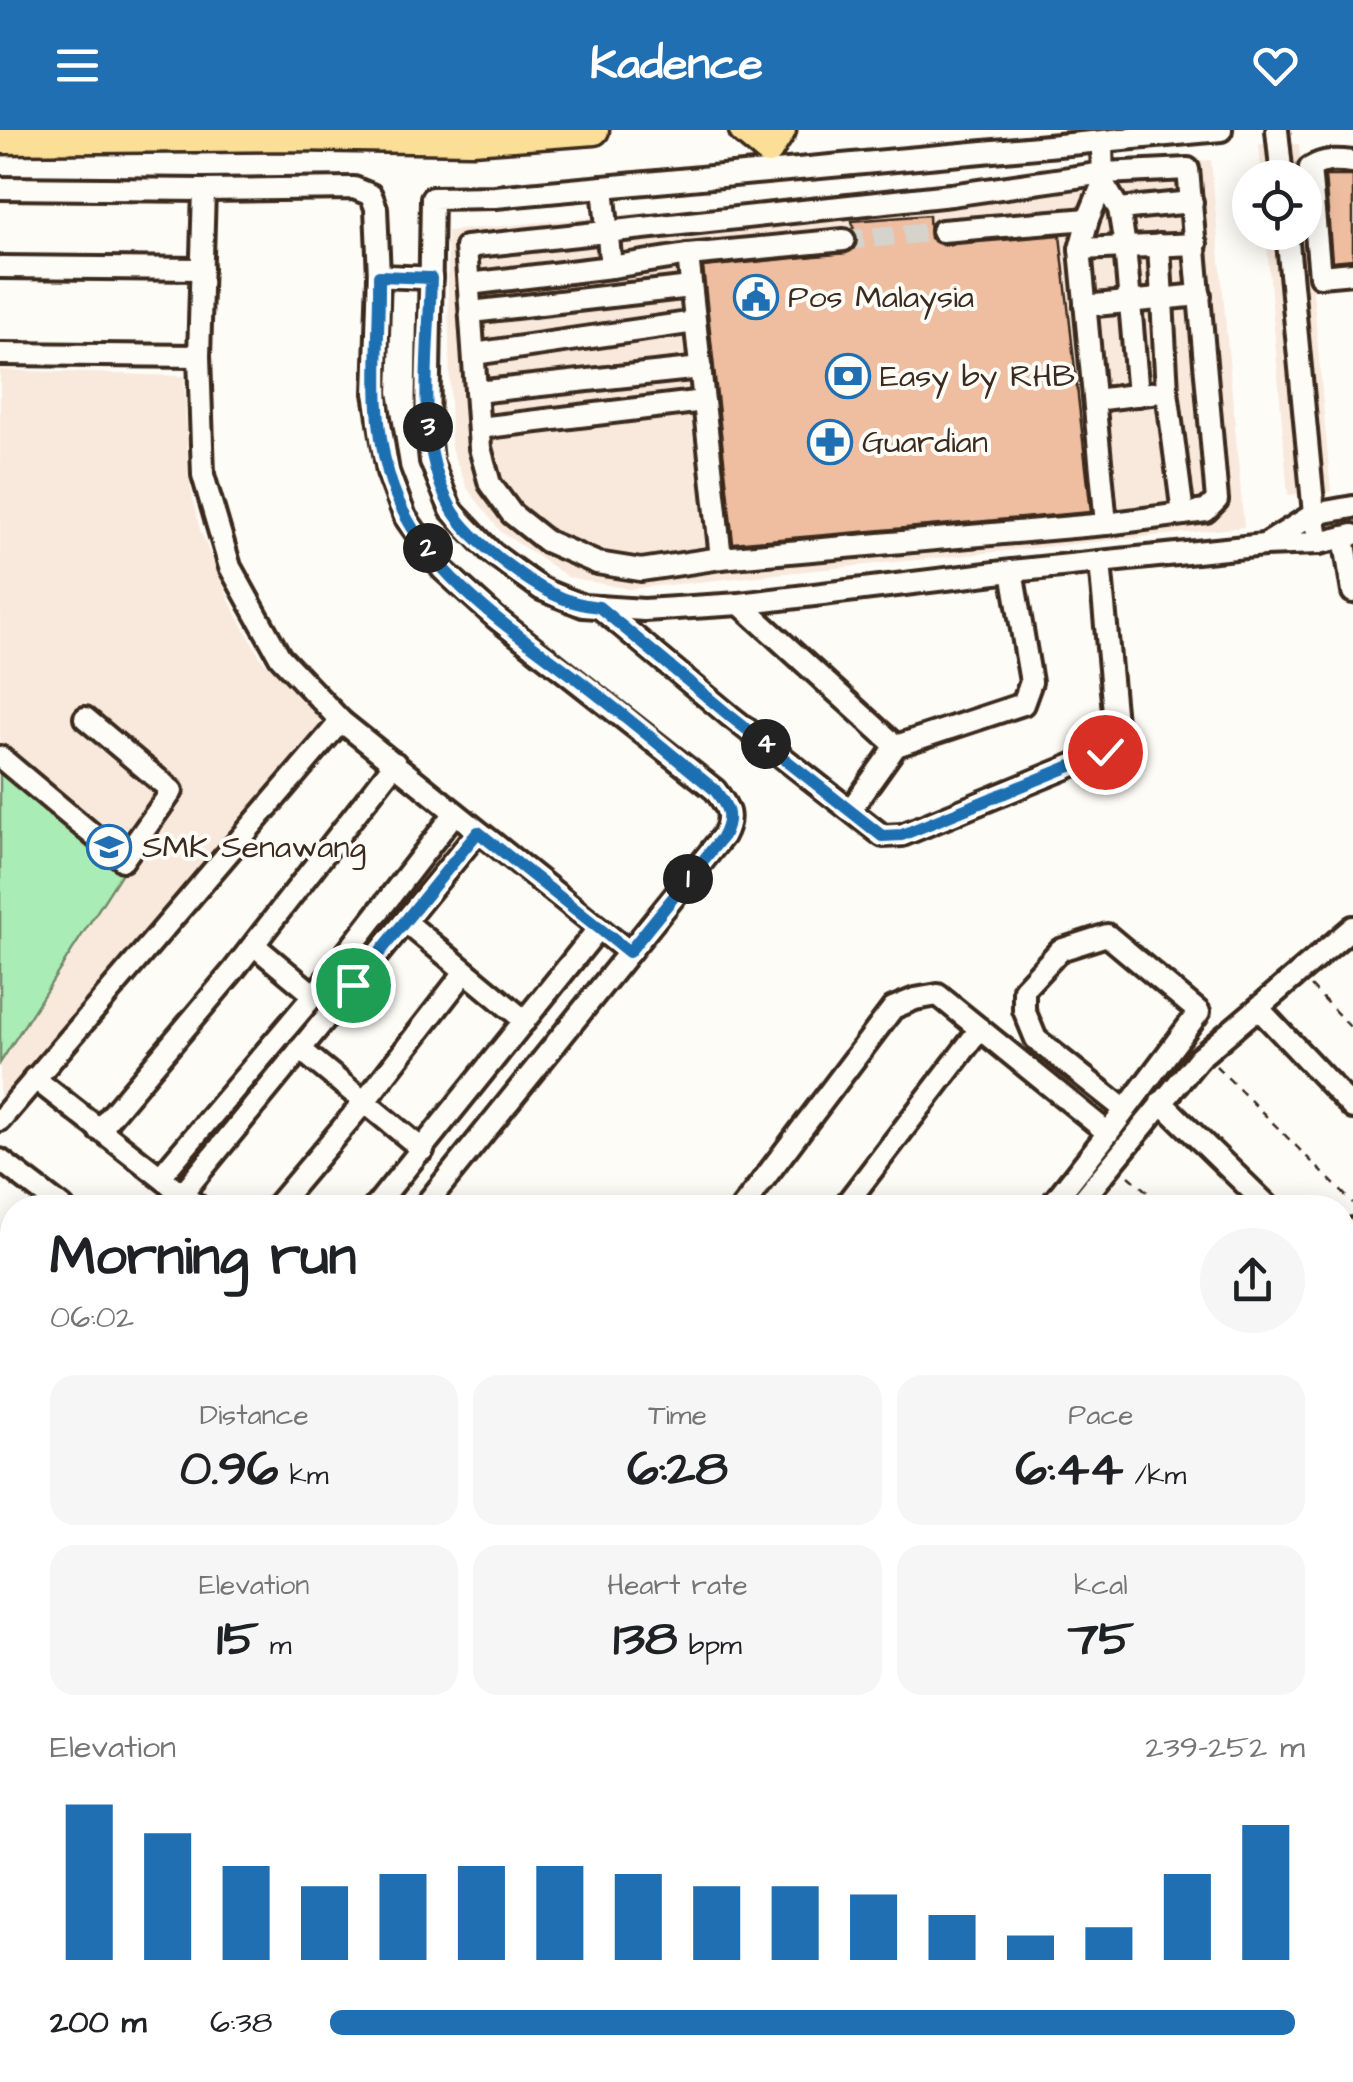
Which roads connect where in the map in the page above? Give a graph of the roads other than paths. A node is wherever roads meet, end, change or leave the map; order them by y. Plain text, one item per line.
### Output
1 (594, 130) edge
2 (744, 130) edge
3 (1220, 130) edge
4 (1277, 130) edge
5 (0, 139) edge
6 (1102, 143) junction
7 (772, 146) edge
8 (1280, 160) edge
9 (1353, 162) edge
10 (1103, 178) junction
11 (0, 188) edge
12 (603, 188) junction
13 (204, 190) junction
14 (1192, 202) junction
15 (1118, 209) junction
16 (1088, 219) junction
17 (608, 231) junction
18 (942, 231) tunnel mouth
19 (844, 240) tunnel mouth
20 (1196, 244) junction
21 (1160, 245) junction
22 (1125, 246) junction
23 (1080, 249) junction
24 (1289, 250) edge
25 (688, 255) junction
26 (0, 267) edge
27 (611, 267) junction
28 (202, 269) junction
29 (1353, 273) edge
30 (379, 276) junction
31 (431, 278) junction
32 (468, 284) junction
33 (692, 288) junction
34 (1200, 295) junction
35 (1162, 299) junction
36 (1130, 302) junction
37 (1085, 306) junction
38 (471, 312) junction
39 (696, 322) junction
40 (0, 354) edge
41 (474, 354) junction
42 (199, 356) junction
43 (700, 368) junction
44 (476, 392) junction
45 (1167, 392) junction
46 (1138, 396) junction
47 (704, 400) junction
48 (1095, 400) junction
49 (478, 428) junction
50 (1353, 506) edge
51 (1183, 514) junction
52 (1314, 514) junction
53 (1132, 521) junction
54 (1106, 524) junction
55 (1349, 536) edge
56 (1320, 543) junction
57 (1264, 545) junction
58 (721, 558) junction
59 (1135, 558) junction
60 (1100, 562) junction
61 (1012, 571) junction
62 (1353, 592) edge
63 (740, 604) junction
64 (599, 607) junction
65 (86, 718) dead end
66 (341, 720) junction
67 (896, 746) junction
68 (0, 757) edge
69 (394, 763) junction
70 (850, 809) junction
71 (455, 814) junction
72 (478, 832) junction
73 (406, 922) junction
74 (599, 928) junction
75 (1351, 931) edge
76 (254, 944) junction
77 (629, 952) junction
78 (465, 972) junction
79 (314, 995) junction
80 (1260, 1010) junction
81 (525, 1021) junction
82 (980, 1029) junction
83 (300, 1048) junction
84 (34, 1078) junction
85 (365, 1101) junction
86 (1161, 1102) junction
87 (1353, 1108) edge
88 (1125, 1110) junction
89 (0, 1120) edge
90 (98, 1130) junction
91 (1108, 1133) junction
92 (422, 1150) junction
93 (0, 1160) edge
94 (160, 1176) junction
95 (182, 1194) joint
96 (46, 1195) edge
97 (286, 1195) edge
98 (385, 1195) edge
99 (434, 1195) edge
100 (752, 1195) edge
101 (853, 1195) edge
102 (1059, 1195) edge
103 (1086, 1195) edge
104 (1257, 1195) edge

1 - 5 main road
2 - 7 main road
3 - 6 street
4 - 8 street
6 - 7 street
6 - 10 street
7 - 12 street
9 - 29 street
10 - 14 street
10 - 15 street
10 - 16 street
10 - 17 street
11 - 13 street
12 - 17 street
12 - 31 street
13 - 28 street
13 - 30 street
14 - 15 street
14 - 20 street
15 - 22 street
16 - 18 street
16 - 23 street
17 - 27 street
17 - 32 street
19 - 25 street
20 - 21 street
20 - 34 street
21 - 22 street
21 - 35 street
22 - 23 street
22 - 36 street
23 - 37 street
24 - 52 street
25 - 27 street
25 - 33 street
26 - 28 street
27 - 32 street
28 - 42 street
30 - 31 street
30 - 77 street
31 - 64 street
32 - 38 street
33 - 38 street
33 - 39 street
34 - 35 street
34 - 51 street
35 - 36 street
35 - 45 street
36 - 37 street
36 - 46 street
37 - 48 street
38 - 41 street
39 - 41 street
39 - 43 street
40 - 42 street
41 - 44 street
42 - 66 street
43 - 44 street
43 - 47 street
44 - 49 street
45 - 46 street
45 - 51 street
46 - 48 street
47 - 49 street
47 - 58 street
48 - 54 street
49 - 58 street
50 - 52 street
51 - 53 street
52 - 56 street
52 - 57 street
53 - 54 street
53 - 59 street
54 - 58 street
55 - 56 street
55 - 62 street
56 - 57 street
57 - 59 street
59 - 60 street
60 - 61 street
60 - 70 street
61 - 63 street
61 - 67 street
63 - 64 street
63 - 67 street
64 - 70 street
65 - 68 street
66 - 69 street
66 - 84 street
67 - 70 street
69 - 71 street
69 - 76 street
71 - 72 street
71 - 79 street
72 - 73 street
72 - 74 street
73 - 78 street
73 - 83 street
74 - 77 street
74 - 81 street
75 - 80 street
76 - 79 street
76 - 90 street
77 - 99 street
78 - 81 street
78 - 85 street
79 - 94 street
80 - 86 street
80 - 87 street
81 - 92 street
82 - 91 street
82 - 100 street
82 - 101 street
83 - 85 street
83 - 95 street
84 - 89 street
84 - 90 street
85 - 92 street
85 - 97 street
86 - 103 street
86 - 104 street
88 - 88 street
88 - 91 street
90 - 94 street
91 - 102 street
92 - 98 street
93 - 96 street
94 - 95 street

